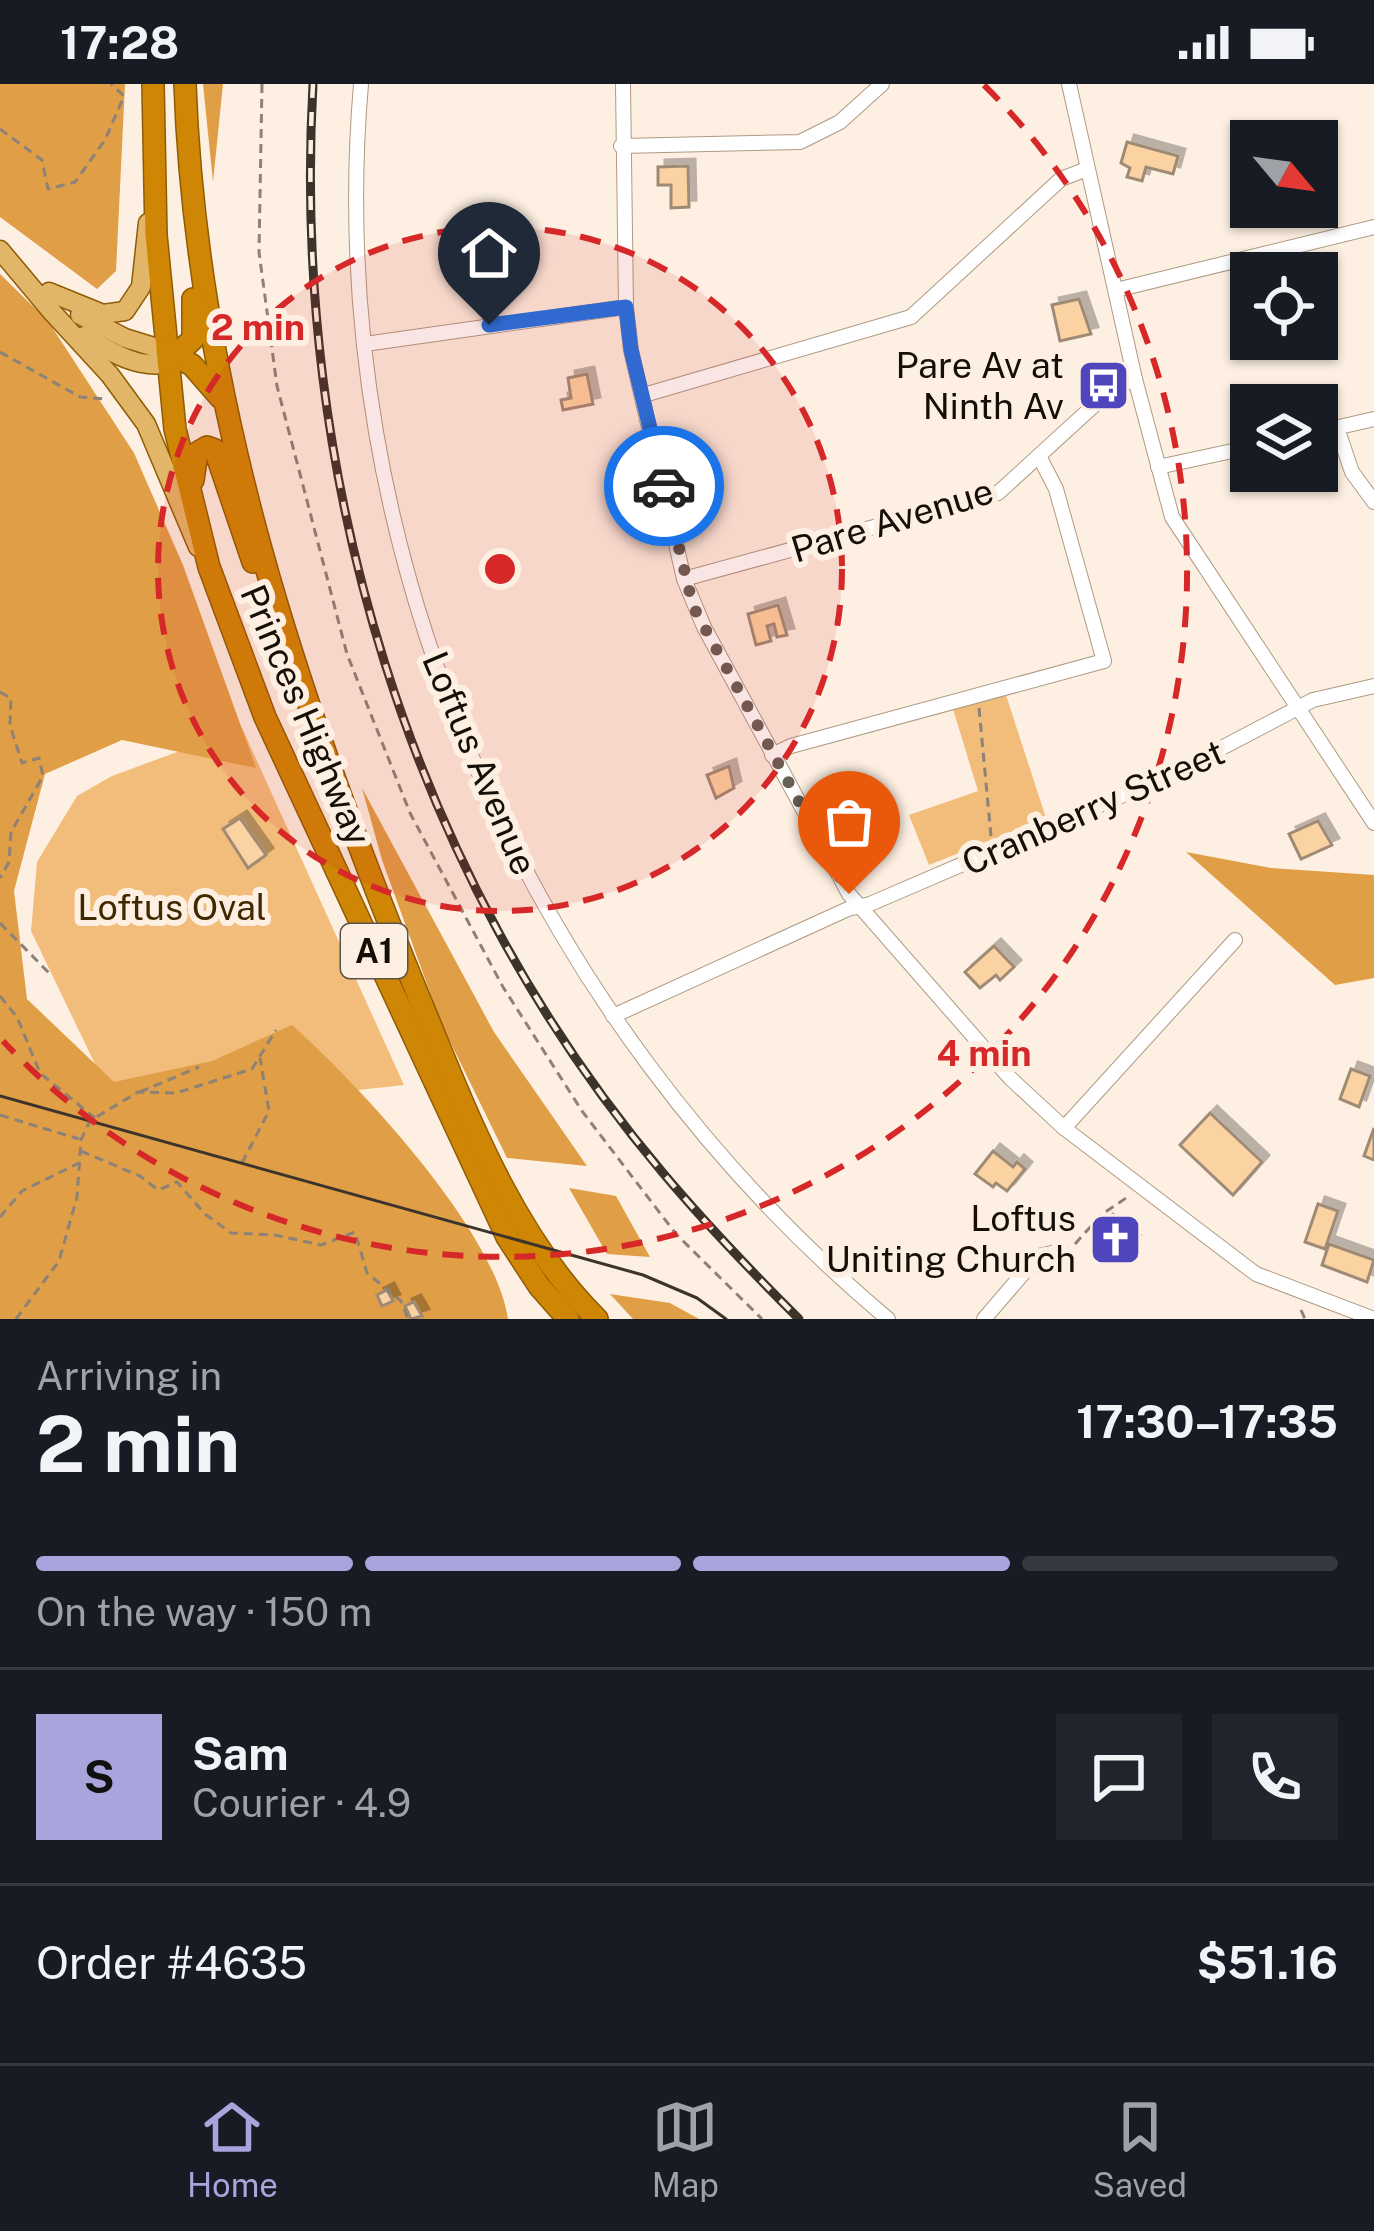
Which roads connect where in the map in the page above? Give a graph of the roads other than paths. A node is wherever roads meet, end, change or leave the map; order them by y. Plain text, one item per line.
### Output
1 (153, 84) edge
2 (184, 84) edge
3 (361, 84) edge
4 (623, 84) edge
5 (882, 84) edge
6 (1069, 84) edge
7 (152, 145) junction
8 (622, 146) junction
9 (1087, 169) junction
10 (190, 190) junction
11 (1374, 227) edge
12 (7, 258) edge
13 (1116, 290) junction
14 (49, 292) junction
15 (626, 307) junction
16 (52, 312) junction
17 (365, 344) junction
18 (171, 357) junction
19 (1135, 379) junction
20 (644, 395) junction
21 (229, 418) junction
22 (1374, 419) edge
23 (1338, 428) edge
24 (1338, 431) edge
25 (1230, 452) edge
26 (1040, 458) junction
27 (1158, 467) junction
28 (191, 499) junction
29 (1374, 502) edge
30 (209, 567) junction
31 (684, 579) junction
32 (278, 613) junction
33 (1374, 686) edge
34 (1299, 708) junction
35 (772, 755) junction
36 (1374, 823) edge
37 (858, 906) junction
38 (1235, 940) dead end
39 (614, 1016) junction
40 (1064, 1128) junction
41 (1061, 1251) road end
42 (547, 1308) edge
43 (568, 1319) edge
44 (598, 1319) edge
45 (888, 1319) edge
46 (984, 1319) edge
47 (1374, 1319) edge

1 - 7 highway, Princes Highway / A1
2 - 10 highway, Princes Highway / A1
3 - 17 street, Loftus Avenue
4 - 8 street
5 - 8 street
6 - 9 street
7 - 14 main road
7 - 18 highway, Princes Highway / A1
8 - 15 street
9 - 13 street
9 - 20 street
10 - 18 highway
10 - 21 highway, Princes Highway / A1
11 - 13 street
12 - 14 main road
12 - 16 main road
13 - 19 street
14 - 18 main road
15 - 17 street
15 - 20 street
16 - 18 main road
16 - 30 main road
17 - 39 street, Loftus Avenue
18 - 21 highway
18 - 28 highway, Princes Highway / A1
19 - 26 street, Pare Avenue
19 - 27 street
20 - 31 street
21 - 32 highway, Princes Highway / A1
22 - 23 street
24 - 29 street
25 - 27 street
26 - 31 street, Pare Avenue
26 - 35 street
27 - 34 street
28 - 30 highway, Princes Highway / A1
28 - 32 highway
30 - 42 highway, Princes Highway / A1
31 - 35 street
32 - 44 highway, Princes Highway / A1
33 - 34 street, Cranberry Street
34 - 36 street
34 - 37 street, Cranberry Street
35 - 37 street
37 - 39 street, Cranberry Street
37 - 40 street
38 - 40 street
39 - 45 street, Loftus Avenue
40 - 47 street
41 - 46 street
42 - 43 highway, Princes Highway / A1

